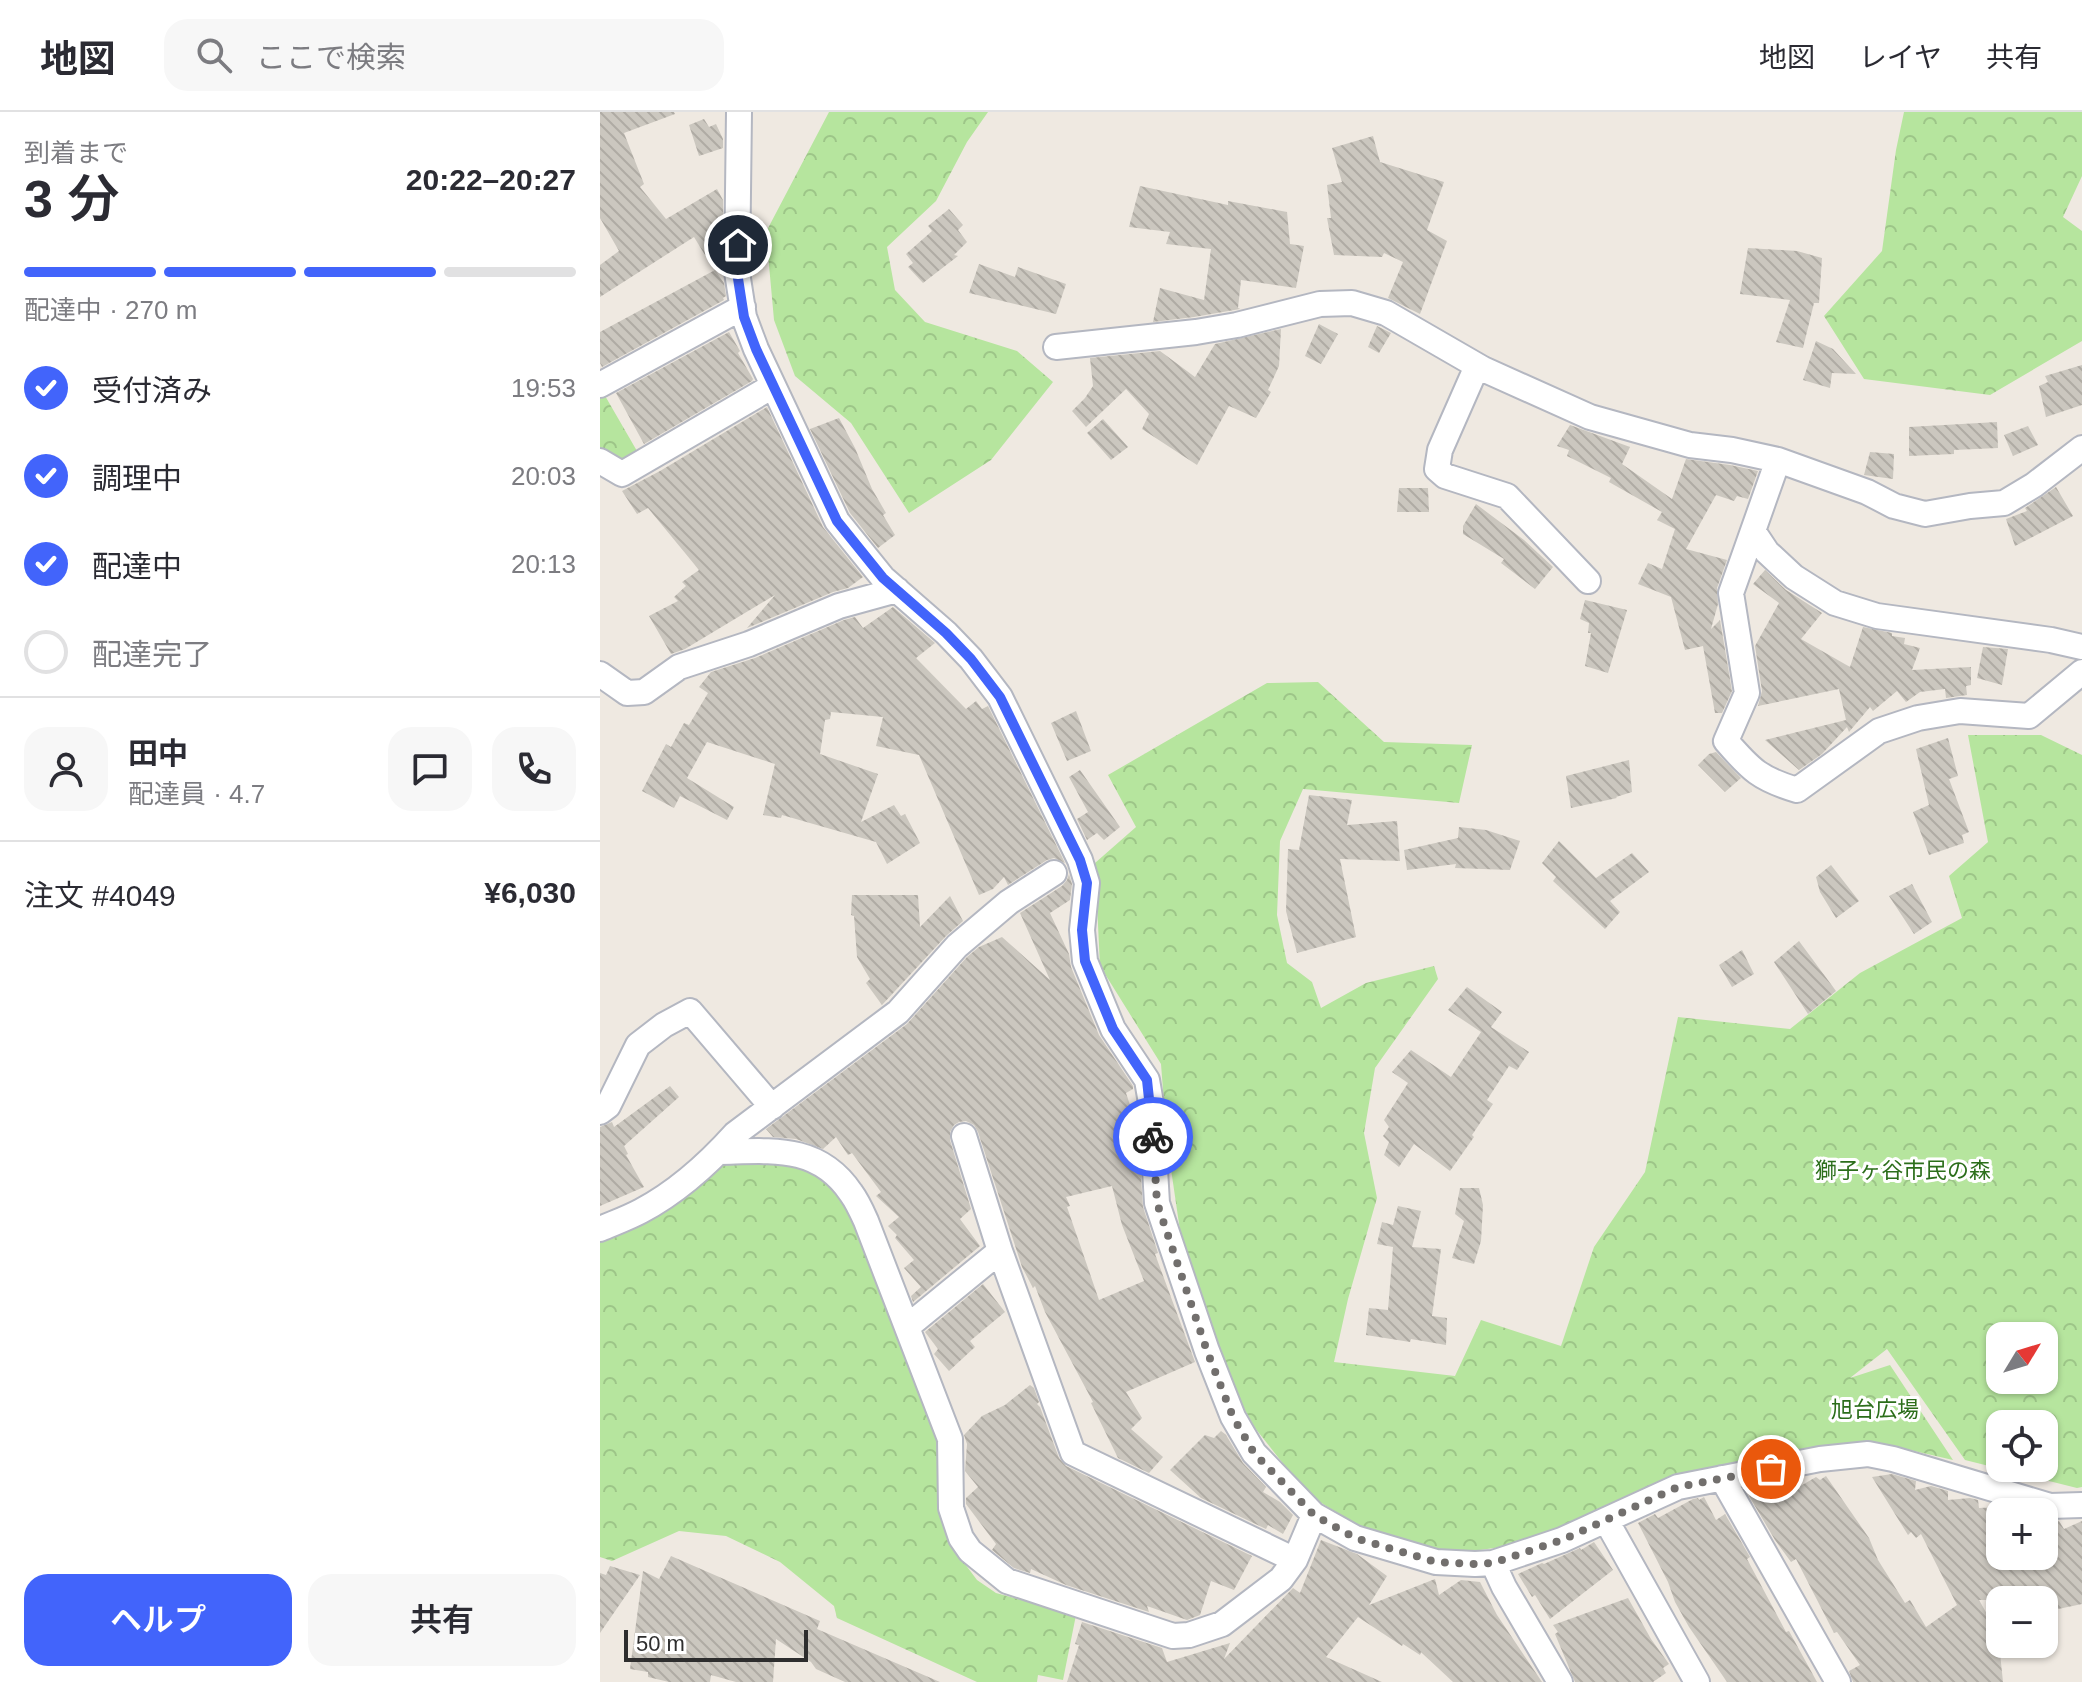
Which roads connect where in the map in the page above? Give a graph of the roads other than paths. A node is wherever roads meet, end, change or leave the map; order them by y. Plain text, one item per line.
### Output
1 (739, 112) edge
2 (743, 307) junction
3 (1056, 347) dead end
4 (1477, 366) junction
5 (600, 385) edge
6 (773, 386) junction
7 (2082, 448) edge
8 (1778, 460) junction
9 (600, 461) edge
10 (1753, 531) junction
11 (1588, 581) dead end
12 (897, 590) junction
13 (2082, 647) edge
14 (2082, 672) edge
15 (600, 674) edge
16 (1054, 873) dead end
17 (772, 1107) junction
18 (600, 1112) edge
19 (964, 1136) dead end
20 (720, 1152) junction
21 (600, 1229) edge
22 (1000, 1251) junction
23 (907, 1327) junction
24 (1722, 1478) junction
25 (2082, 1505) edge
26 (1314, 1515) junction
27 (1606, 1520) junction
28 (1295, 1560) junction
29 (1493, 1563) junction
30 (1560, 1682) edge
31 (1697, 1682) edge
32 (1838, 1682) edge

1 - 2 street
2 - 5 street
2 - 6 street
3 - 4 street
4 - 8 street
4 - 11 street
6 - 9 street
6 - 12 street
7 - 8 street
8 - 10 street
10 - 13 street
10 - 14 street
12 - 15 street
12 - 26 street
16 - 17 street
17 - 18 street
17 - 20 street
19 - 22 street
20 - 21 street
20 - 23 street
22 - 23 street
22 - 28 street
23 - 28 street
24 - 25 street
24 - 27 street
24 - 32 street
26 - 28 street
26 - 29 street
27 - 29 street
27 - 31 street
29 - 30 street

